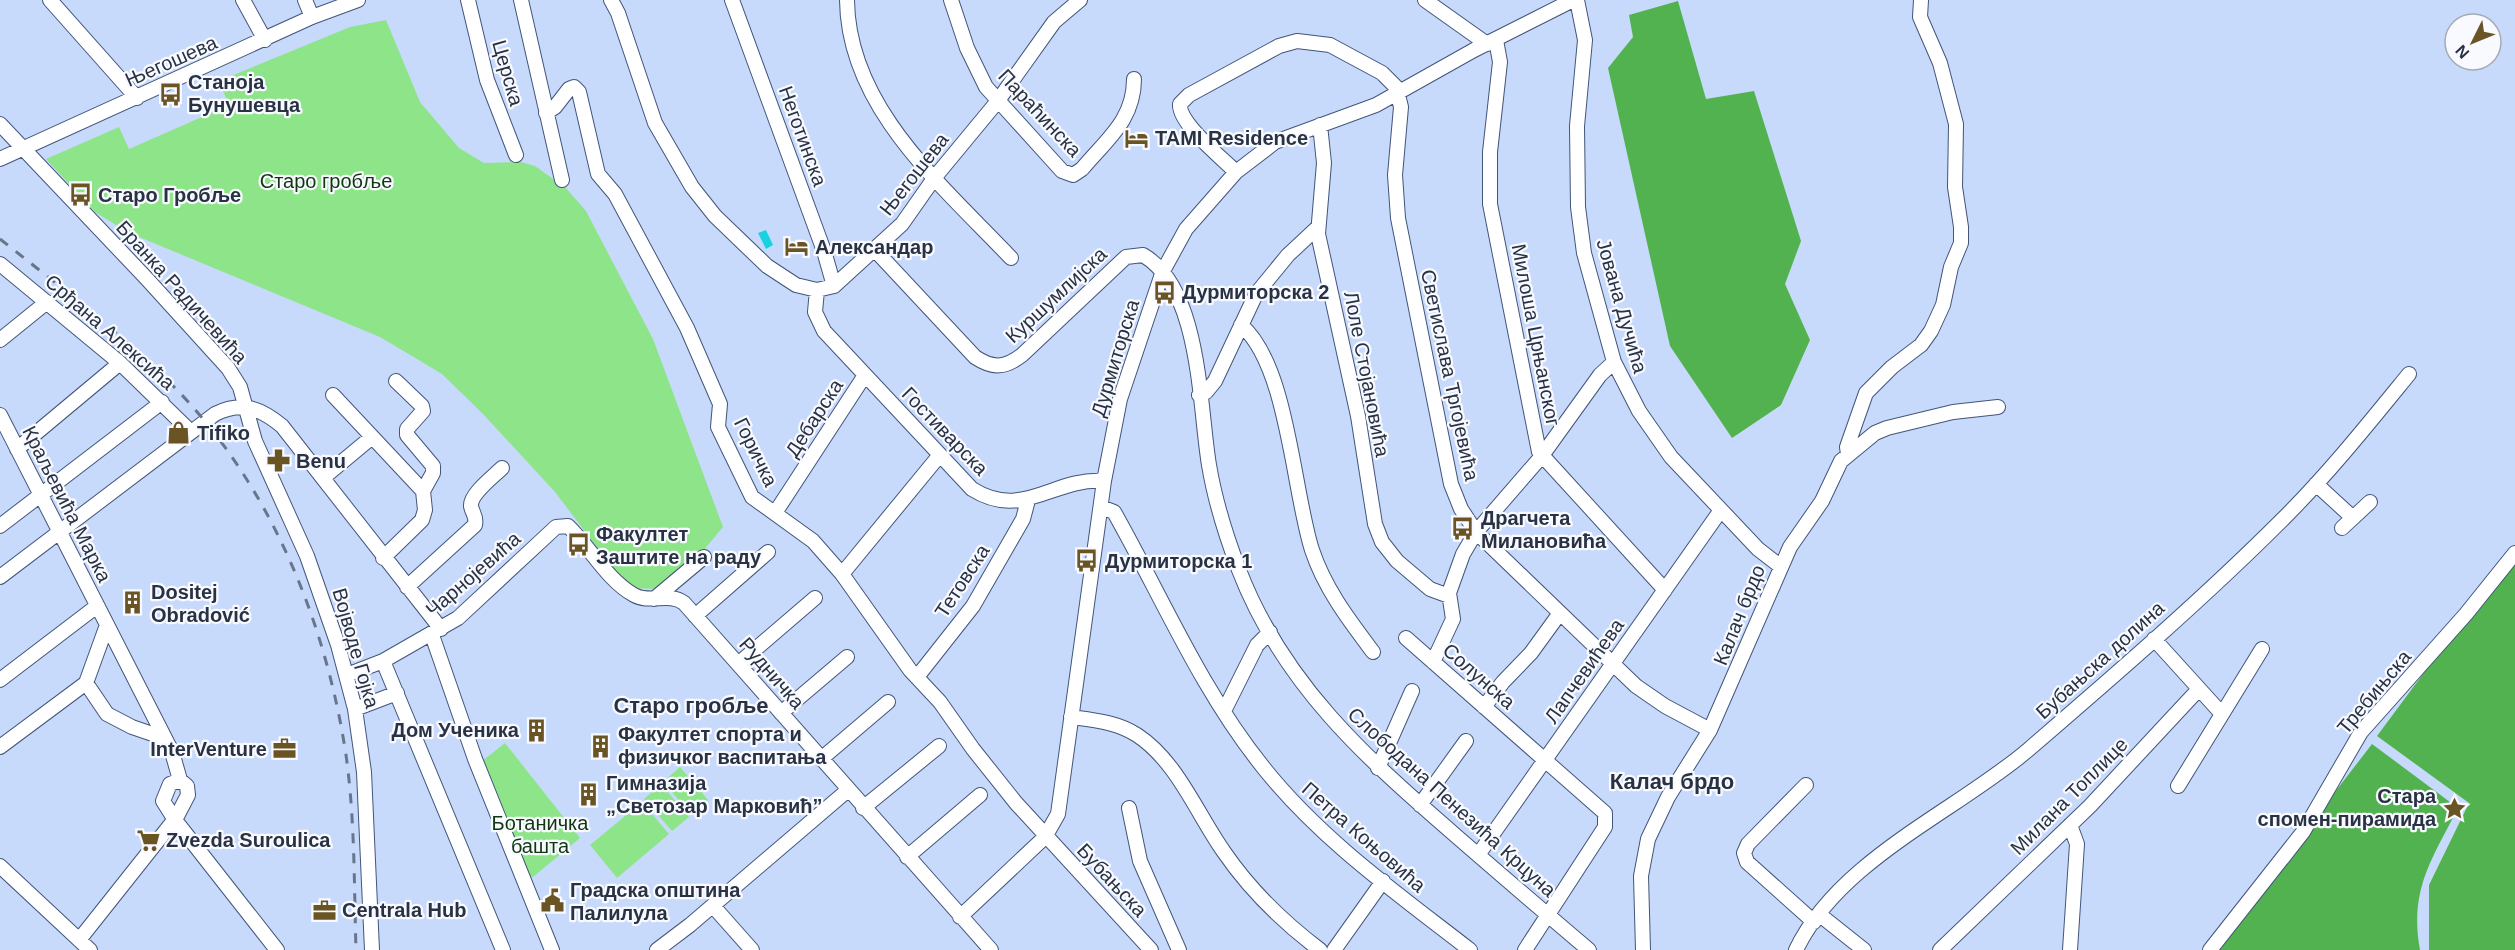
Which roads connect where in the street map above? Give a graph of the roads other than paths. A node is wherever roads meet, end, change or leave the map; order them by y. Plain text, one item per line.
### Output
1 (50, 0) edge
2 (243, 0) edge
3 (305, 0) edge
4 (358, 0) edge
5 (468, 0) edge
6 (521, 0) edge
7 (611, 0) edge
8 (732, 0) edge
9 (847, 0) edge
10 (951, 0) edge
11 (1080, 0) edge
12 (1425, 0) edge
13 (1575, 0) edge
14 (1921, 0) edge
15 (312, 17) junction
16 (265, 40) junction
17 (1492, 42) junction
18 (1134, 79) dead end
19 (1398, 94) junction
20 (137, 98) junction
21 (997, 102) junction
22 (546, 112) junction
23 (0, 124) edge
24 (1320, 125) junction
25 (22, 148) junction
26 (516, 155) dead end
27 (0, 159) edge
28 (1236, 172) junction
29 (935, 177) junction
30 (562, 180) dead end
31 (1318, 227) junction
32 (875, 250) junction
33 (1011, 258) dead end
34 (0, 264) edge
35 (1163, 271) junction
36 (834, 286) junction
37 (817, 290) junction
38 (47, 302) junction
39 (1241, 325) junction
40 (0, 340) edge
41 (1614, 362) junction
42 (120, 363) junction
43 (2409, 374) dead end
44 (865, 375) junction
45 (396, 381) dead end
46 (333, 395) dead end
47 (1199, 395) junction
48 (162, 402) junction
49 (245, 406) junction
50 (1998, 406) dead end
51 (0, 416) edge
52 (191, 432) junction
53 (372, 436) junction
54 (17, 449) junction
55 (1848, 454) junction
56 (939, 456) junction
57 (1541, 457) junction
58 (502, 468) dead end
59 (324, 477) junction
60 (1104, 481) junction
61 (2316, 484) junction
62 (423, 491) junction
63 (41, 496) junction
64 (1028, 500) junction
65 (2370, 502) dead end
66 (1101, 507) junction
67 (1721, 510) junction
68 (776, 513) junction
69 (0, 526) edge
70 (556, 527) joint
71 (1476, 531) junction
72 (59, 532) junction
73 (768, 552) dead end
74 (2515, 553) edge
75 (704, 557) dead end
76 (383, 558) junction
77 (1780, 566) junction
78 (842, 574) junction
79 (0, 577) edge
80 (407, 587) junction
81 (1665, 590) junction
82 (1449, 596) junction
83 (816, 598) dead end
84 (654, 599) junction
85 (97, 606) junction
86 (1560, 613) junction
87 (695, 616) junction
88 (107, 625) junction
89 (436, 632) junction
90 (1270, 632) junction
91 (1406, 638) dead end
92 (2154, 639) junction
93 (2262, 649) dead end
94 (1373, 652) dead end
95 (847, 657) dead end
96 (383, 661) junction
97 (1432, 662) junction
98 (738, 664) junction
99 (1612, 665) junction
100 (346, 675) junction
101 (916, 678) junction
102 (0, 680) edge
103 (86, 683) junction
104 (2198, 690) junction
105 (1412, 691) dead end
106 (398, 693) junction
107 (888, 702) dead end
108 (1484, 707) junction
109 (355, 709) junction
110 (1224, 711) junction
111 (781, 713) junction
112 (2222, 714) junction
113 (1071, 717) junction
114 (1710, 730) junction
115 (164, 738) junction
116 (1466, 741) dead end
117 (939, 746) dead end
118 (0, 747) edge
119 (821, 759) junction
120 (1546, 759) junction
121 (1378, 768) junction
122 (180, 780) junction
123 (1806, 785) dead end
124 (2178, 786) dead end
125 (848, 790) junction
126 (980, 795) dead end
127 (1420, 805) junction
128 (863, 808) junction
129 (1129, 808) dead end
130 (175, 819) junction
131 (2070, 825) junction
132 (1045, 837) junction
133 (1478, 855) junction
134 (907, 858) junction
135 (0, 866) edge
136 (1383, 881) junction
137 (713, 906) junction
138 (1549, 916) junction
139 (960, 917) junction
140 (1817, 918) junction
141 (79, 940) junction
142 (90, 950) edge
143 (277, 950) edge
144 (372, 950) edge
145 (503, 950) edge
146 (552, 950) edge
147 (657, 950) edge
148 (752, 950) edge
149 (991, 950) edge
150 (1151, 950) edge
151 (1179, 950) edge
152 (1320, 950) edge
153 (1334, 950) edge
154 (1470, 950) edge
155 (1525, 950) edge
156 (1589, 950) edge
157 (1643, 950) edge
158 (1796, 950) edge
159 (1864, 950) edge
160 (1940, 950) edge
161 (2070, 950) edge
162 (2210, 950) edge

1 - 20 street
2 - 16 street
3 - 15 street
4 - 15 street, Његошева
5 - 26 street, Церска
6 - 22 street
7 - 37 street
8 - 36 street, Неготинска
9 - 29 street
10 - 21 street, Параћинска
11 - 21 street, Његошева
12 - 17 street
13 - 17 street, Дурмиторска
13 - 41 street, Јована Дучића
14 - 55 street
15 - 16 street, Његошева
16 - 20 street, Његошева
17 - 19 street, Дурмиторска
17 - 57 street, Милоша Црњанског
18 - 21 street, Параћинска
19 - 24 street, Дурмиторска
19 - 28 street
19 - 71 street, Светислава Тргојевића
20 - 25 street, Његошева
21 - 29 street, Његошева
22 - 30 street
22 - 68 street, Горичка
23 - 25 street, Бранка Радичевића
24 - 28 street, Дурмиторска
24 - 31 street, Лоле Стојановића
25 - 27 street, Његошева
25 - 49 street, Бранка Радичевића
28 - 35 street, Дурмиторска
29 - 32 street, Његошева
29 - 33 street
31 - 39 street
31 - 82 street, Лоле Стојановића
32 - 35 street, Куршумлијска
32 - 36 street, Његошева
34 - 38 street, Срђана Алексића
35 - 47 street, Слободана Пенезића Крцуна
35 - 60 street, Дурмиторска
36 - 37 street, Његошева
37 - 44 street, Гостиварска
38 - 40 street
38 - 42 street, Срђана Алексића
39 - 47 street
39 - 94 street
41 - 57 street
41 - 67 street, Јована Дучића
42 - 48 street, Срђана Алексића
42 - 54 street
43 - 61 street, Бубањска долина
44 - 56 street, Гостиварска
44 - 68 street, Дебарска
45 - 62 street
46 - 53 street
47 - 90 street, Слободана Пенезића Крцуна
48 - 52 street, Срђана Алексића
48 - 63 street
49 - 52 street
49 - 59 street
49 - 100 street, Војводе Гојка
50 - 55 street, Калач брдо
51 - 54 street, Краљевића Марка
52 - 72 street
53 - 59 street
53 - 62 street
54 - 63 street, Краљевића Марка
55 - 77 street, Калач брдо
56 - 64 street, Гостиварска
56 - 78 street
57 - 71 street
57 - 81 street, Милоша Црњанског
58 - 80 street
59 - 76 street
60 - 64 street, Гостиварска
60 - 66 street, Дурмиторска
61 - 65 street
61 - 92 street, Бубањска долина
62 - 76 street
63 - 69 street
63 - 72 street, Краљевића Марка
64 - 101 street, Тетовска
66 - 110 street, Петра Коњовића
66 - 113 street, Дурмиторска
67 - 77 street, Јована Дучића
67 - 81 street, Лапчевићева
68 - 78 street, Горичка
70 - 84 street, Рудничка
70 - 89 street, Чарнојевића
71 - 82 street
71 - 86 street, Светислава Тргојевића
72 - 79 street
72 - 85 street, Краљевића Марка
73 - 87 street
74 - 162 street, Требињска
75 - 84 street
76 - 80 street
77 - 114 street, Калач брдо
78 - 101 street, Горичка
80 - 89 street
81 - 99 street, Лапчевићева
82 - 97 street
83 - 98 street
84 - 87 street, Рудничка
85 - 88 street, Краљевића Марка
85 - 102 street
86 - 99 street, Светислава Тргојевића
86 - 108 street
87 - 98 street, Рудничка
88 - 103 street
88 - 115 street, Краљевића Марка
89 - 96 street, Чарнојевића
89 - 146 street
90 - 110 street
90 - 121 street, Слободана Пенезића Крцуна
91 - 97 street, Солунска
92 - 104 street
92 - 140 street, Бубањска долина
93 - 112 street
95 - 111 street
96 - 100 street, Чарнојевића
96 - 106 street
97 - 108 street, Солунска
98 - 111 street, Рудничка
99 - 114 street, Светислава Тргојевића
99 - 120 street, Лапчевићева
100 - 109 street, Војводе Гојка
101 - 132 street, Горичка
103 - 115 street
103 - 118 street
104 - 112 street
104 - 131 street, Милана Топлице
105 - 121 street
106 - 109 street
106 - 145 street
107 - 119 street
108 - 120 street, Солунска
109 - 144 street, Војводе Гојка
110 - 136 street, Петра Коњовића
111 - 119 street, Рудничка
112 - 124 street
113 - 132 street, Дурмиторска
113 - 152 street
114 - 157 street, Калач брдо
115 - 122 street, Краљевића Марка
116 - 127 street
117 - 128 street
119 - 125 street, Рудничка
120 - 133 street, Лапчевићева
120 - 138 street, Солунска
121 - 127 street, Слободана Пенезића Крцуна
122 - 130 street, Краљевића Марка
122 - 130 street
123 - 140 street
125 - 128 street, Рудничка
125 - 137 street
126 - 134 street
127 - 133 street, Слободана Пенезића Крцуна
128 - 134 street, Рудничка
129 - 151 street
130 - 141 street
130 - 143 street
131 - 160 street, Милана Топлице
131 - 161 street
132 - 139 street, Дурмиторска
132 - 150 street, Бубањска
133 - 138 street, Слободана Пенезића Крцуна
134 - 139 street, Рудничка
135 - 141 street
136 - 153 street
136 - 154 street, Петра Коњовића
137 - 147 street
137 - 148 street
138 - 155 street
138 - 156 street, Слободана Пенезића Крцуна
139 - 149 street, Рудничка
140 - 158 street, Бубањска долина
140 - 159 street
141 - 142 street

